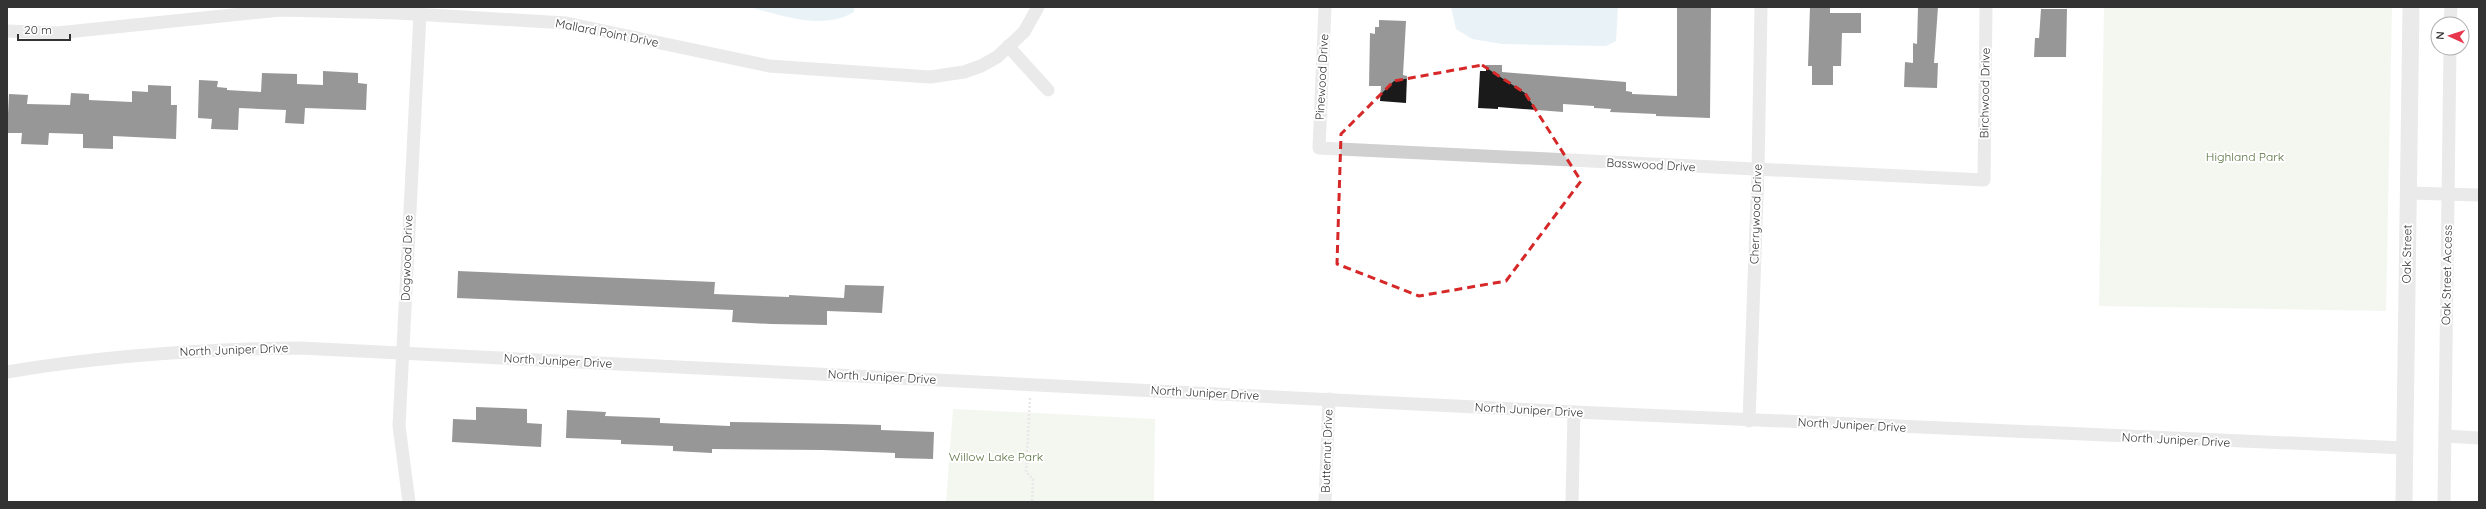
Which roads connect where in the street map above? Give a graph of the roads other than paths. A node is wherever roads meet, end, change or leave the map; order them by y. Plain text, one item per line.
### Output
1 (1038, 7) edge
2 (1325, 7) edge
3 (1761, 7) edge
4 (1986, 7) edge
5 (2411, 7) edge
6 (420, 14) junction
7 (7, 30) edge
8 (1008, 46) junction
9 (2450, 56) edge
10 (1048, 90) dead end
11 (1319, 148) joint
12 (1758, 170) junction
13 (1984, 180) joint
14 (2408, 194) junction
15 (2448, 194) junction
16 (2479, 195) edge
17 (402, 354) junction
18 (7, 372) edge
19 (1329, 399) junction
20 (1574, 412) junction
21 (1749, 420) junction
22 (2445, 436) junction
23 (2479, 438) edge
24 (2405, 448) junction
25 (409, 502) edge
26 (1325, 502) edge
27 (1572, 502) edge
28 (2404, 502) edge
29 (2444, 502) edge

1 - 8 street, Mallard Point Drive
2 - 11 street, Pinewood Drive
3 - 12 street, Cherrywood Drive
4 - 13 street, Birchwood Drive
5 - 14 street, Oak Street
6 - 7 street, Mallard Point Drive
6 - 8 street, Mallard Point Drive
6 - 17 street, Dogwood Drive
8 - 10 street
9 - 15 street, Oak Street Access
11 - 12 street, Basswood Drive
12 - 13 street, Basswood Drive
12 - 21 street, Cherrywood Drive
14 - 15 street
14 - 24 street, Oak Street
15 - 16 street
15 - 22 street, Oak Street Access
17 - 18 street, North Juniper Drive
17 - 19 street, North Juniper Drive
17 - 25 street, Dogwood Drive
19 - 20 street, North Juniper Drive
19 - 26 street, Butternut Drive
20 - 21 street, North Juniper Drive
20 - 27 street
21 - 24 street, North Juniper Drive
22 - 23 street
22 - 29 street, Oak Street Access
24 - 28 street, Oak Street

